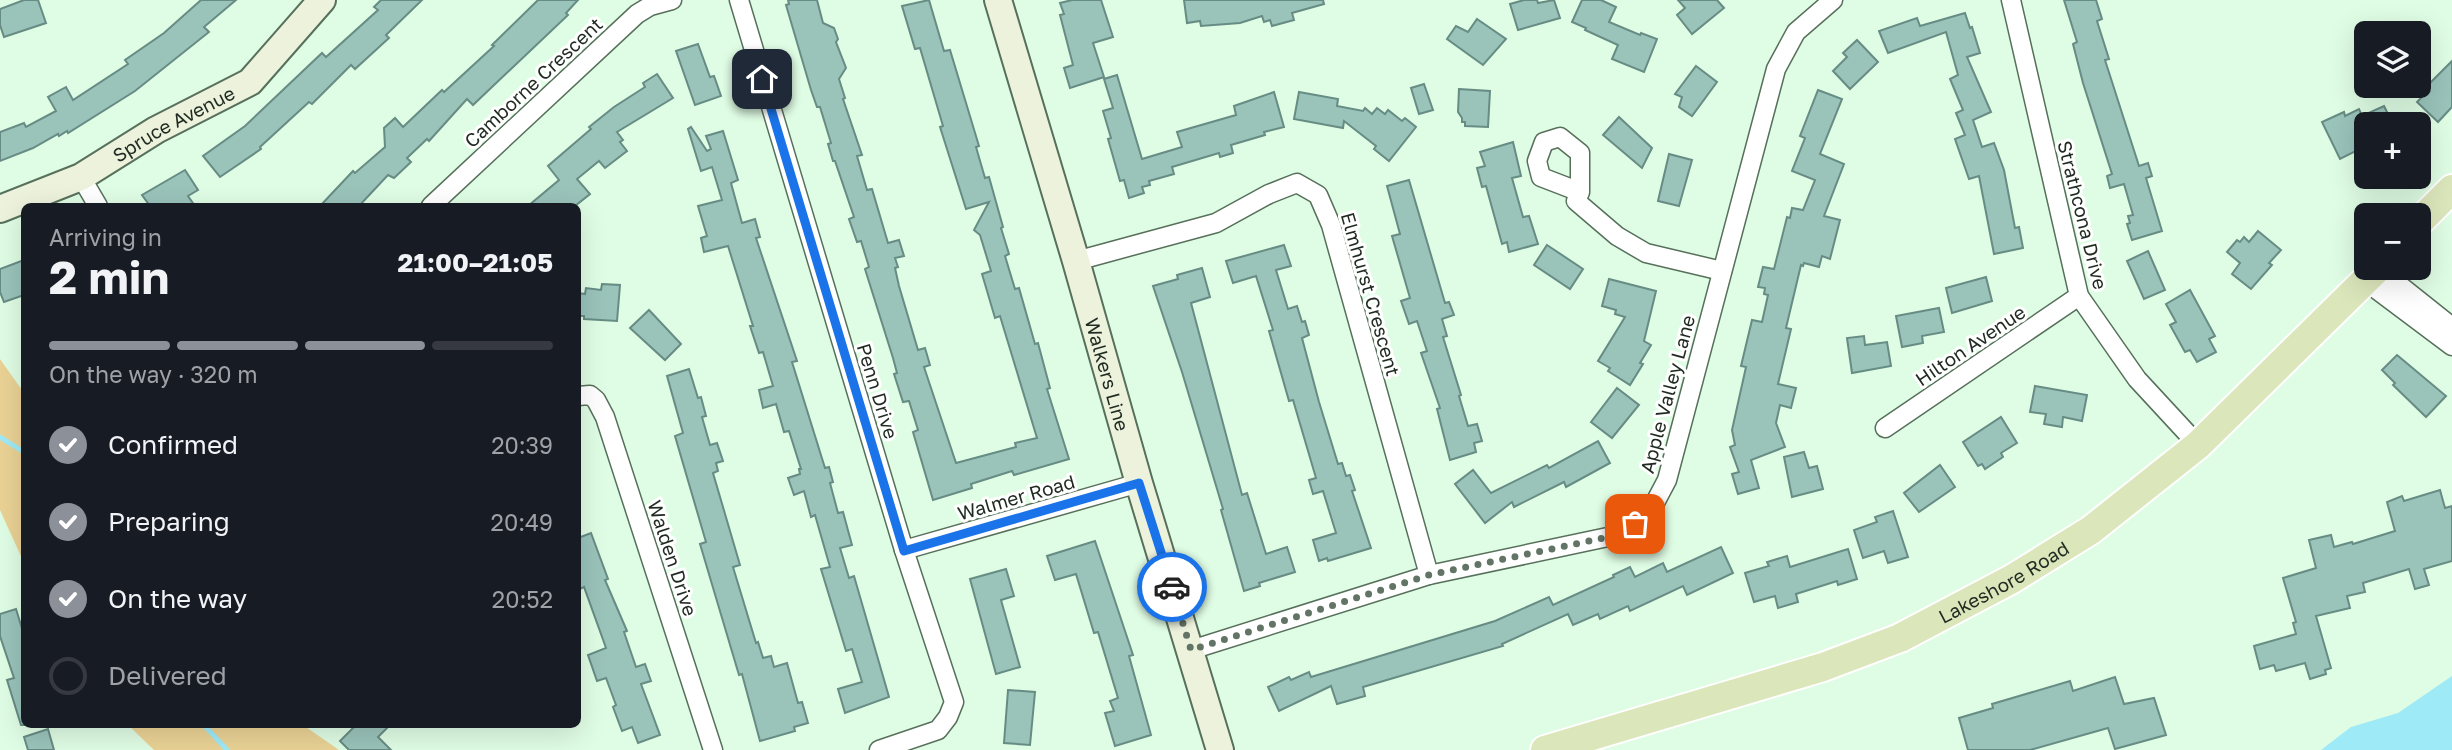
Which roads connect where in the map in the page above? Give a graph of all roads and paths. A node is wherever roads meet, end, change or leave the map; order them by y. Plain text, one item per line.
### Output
1 (322, 0) edge
2 (672, 0) edge
3 (738, 0) edge
4 (998, 0) edge
5 (1833, 0) edge
6 (2011, 0) edge
7 (81, 177) junction
8 (2452, 189) edge
9 (1580, 192) dead end
10 (96, 203) edge
11 (434, 203) edge
12 (0, 209) edge
13 (2431, 210) edge
14 (1076, 261) junction
15 (1723, 271) junction
16 (2366, 280) edge
17 (2380, 280) edge
18 (2388, 280) edge
19 (2414, 295) junction
20 (2079, 296) junction
21 (2402, 310) junction
22 (2452, 327) edge
23 (2452, 346) edge
24 (581, 396) edge
25 (1885, 428) dead end
26 (2198, 444) junction
27 (1139, 483) junction
28 (904, 551) junction
29 (1429, 575) junction
30 (1191, 650) junction
31 (713, 750) edge
32 (879, 750) edge
33 (1220, 750) edge
34 (1545, 750) edge

1 - 7 main road, Spruce Avenue
2 - 11 street, Camborne Crescent
3 - 28 street, Penn Drive
4 - 14 main road, Walkers Line
5 - 15 street, Apple Valley Lane
6 - 20 street, Strathcona Drive
7 - 10 street
7 - 12 main road, Spruce Avenue
8 - 13 main road
9 - 15 street
14 - 27 main road, Walkers Line
14 - 29 street, Elmhurst Crescent
15 - 29 street, Apple Valley Lane
16 - 26 main road, Lakeshore Road
17 - 21 street
18 - 19 street
19 - 21 street
19 - 22 street
20 - 25 street, Hilton Avenue
20 - 26 street, Strathcona Drive
21 - 23 street
24 - 31 street, Walden Drive
26 - 34 main road, Lakeshore Road
27 - 28 street, Walmer Road
27 - 30 main road, Walkers Line
28 - 32 street, Penn Drive
29 - 30 street, Apple Valley Lane
30 - 33 main road, Walkers Line

